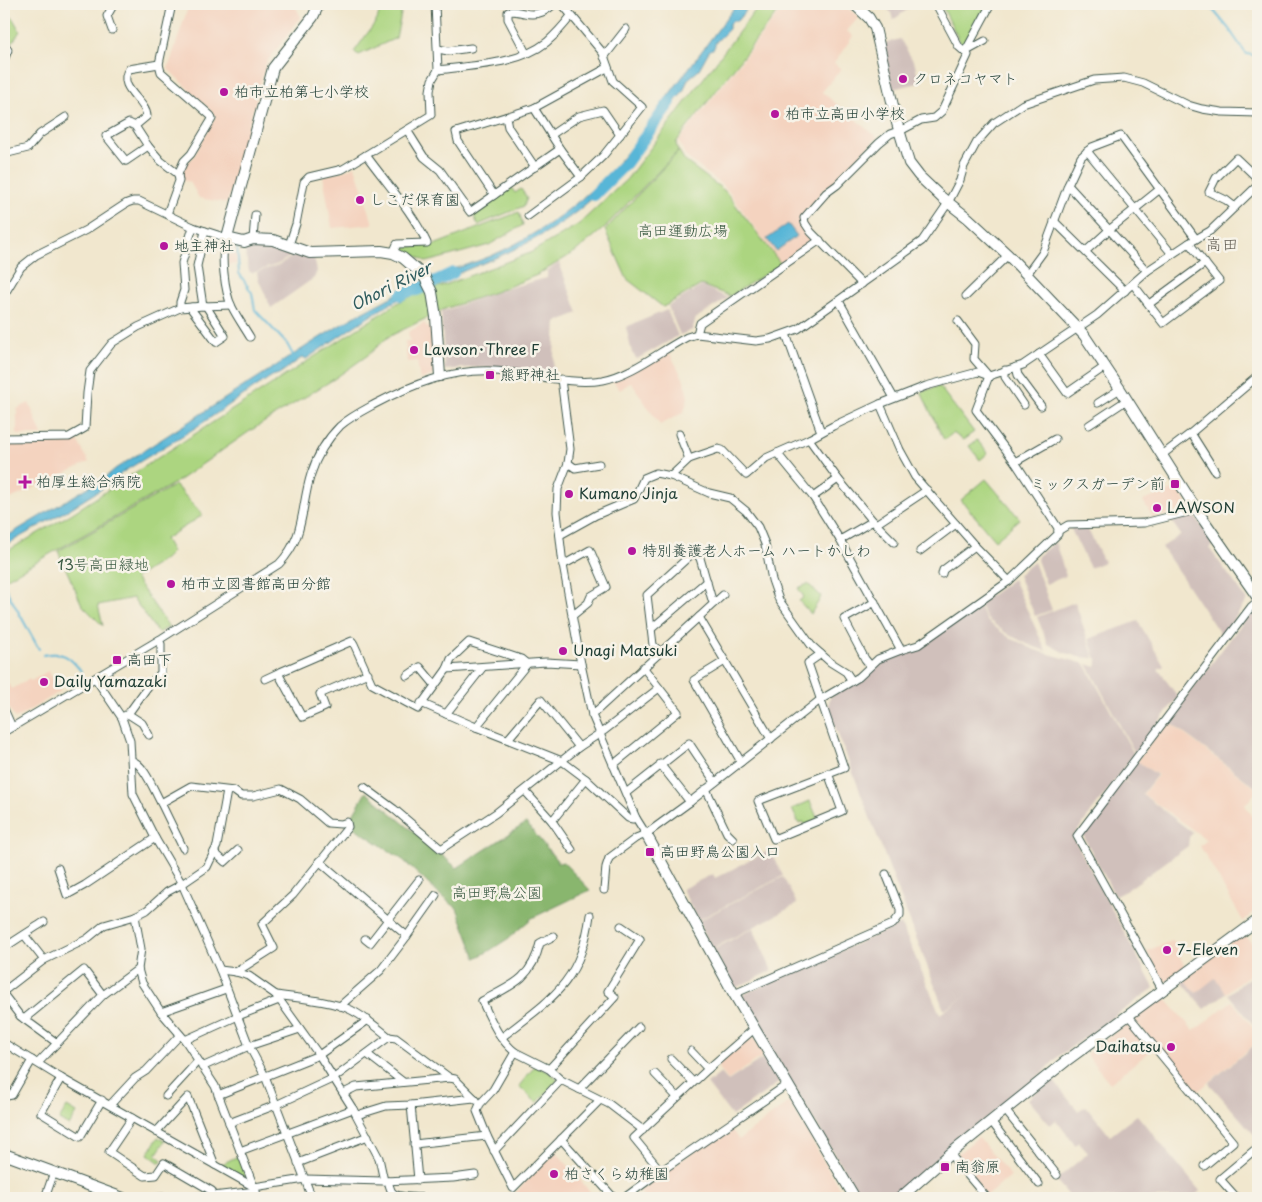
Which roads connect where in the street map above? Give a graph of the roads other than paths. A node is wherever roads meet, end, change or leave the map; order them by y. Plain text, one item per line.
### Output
1 (114, 4) edge
2 (172, 4) edge
3 (319, 4) edge
4 (435, 4) edge
5 (554, 4) edge
6 (563, 4) edge
7 (854, 4) edge
8 (936, 4) edge
9 (991, 4) edge
10 (571, 16) junction
11 (626, 29) dead end
12 (112, 30) dead end
13 (985, 41) dead end
14 (4, 45) edge
15 (471, 48) dead end
16 (438, 49) junction
17 (965, 52) junction
18 (526, 53) junction
19 (604, 57) junction
20 (4, 60) edge
21 (160, 64) junction
22 (607, 68) junction
23 (438, 70) junction
24 (534, 108) junction
25 (1258, 113) edge
26 (506, 116) junction
27 (66, 117) dead end
28 (135, 126) junction
29 (407, 130) junction
30 (899, 131) junction
31 (550, 135) junction
32 (620, 135) junction
33 (148, 146) junction
34 (560, 149) junction
35 (1087, 151) junction
36 (4, 154) edge
37 (366, 155) junction
38 (535, 167) junction
39 (178, 174) junction
40 (581, 177) junction
41 (1258, 179) edge
42 (1258, 184) edge
43 (1068, 185) junction
44 (1160, 189) junction
45 (494, 195) junction
46 (948, 203) junction
47 (1234, 207) junction
48 (1135, 208) junction
49 (167, 214) junction
50 (255, 215) dead end
51 (528, 216) dead end
52 (1054, 221) junction
53 (193, 226) junction
54 (1109, 230) junction
55 (205, 231) junction
56 (227, 238) junction
57 (253, 239) junction
58 (820, 240) junction
59 (1192, 241) junction
60 (289, 245) junction
61 (1086, 251) junction
62 (393, 253) junction
63 (1008, 254) junction
64 (1172, 254) junction
65 (1205, 263) junction
66 (1147, 271) junction
67 (1027, 274) junction
68 (862, 284) junction
69 (1133, 284) junction
70 (1125, 291) junction
71 (4, 295) edge
72 (966, 296) dead end
73 (839, 301) junction
74 (1149, 304) junction
75 (231, 305) junction
76 (204, 306) junction
77 (192, 307) junction
78 (180, 308) junction
79 (958, 321) dead end
80 (1078, 328) junction
81 (696, 334) junction
82 (786, 334) junction
83 (250, 337) dead end
84 (1039, 354) junction
85 (1106, 366) junction
86 (1016, 367) junction
87 (1005, 370) junction
88 (440, 376) junction
89 (989, 376) junction
90 (1258, 376) edge
91 (561, 379) junction
92 (1120, 389) junction
93 (894, 398) junction
94 (1127, 400) junction
95 (1098, 403) dead end
96 (880, 404) junction
97 (1024, 405) dead end
98 (1042, 406) dead end
99 (1089, 425) dead end
100 (821, 432) junction
101 (679, 434) dead end
102 (1191, 434) junction
103 (4, 438) edge
104 (809, 439) junction
105 (1055, 439) dead end
106 (777, 453) junction
107 (1162, 455) junction
108 (689, 459) junction
109 (1014, 462) junction
110 (568, 463) junction
111 (599, 464) dead end
112 (1215, 471) dead end
113 (671, 476) junction
114 (838, 479) junction
115 (927, 490) junction
116 (812, 497) junction
117 (1196, 509) junction
118 (875, 522) junction
119 (956, 524) junction
120 (1058, 531) junction
121 (560, 535) junction
122 (840, 540) junction
123 (894, 542) dead end
124 (975, 546) junction
125 (920, 551) dead end
126 (563, 565) junction
127 (942, 574) dead end
128 (1009, 581) junction
129 (707, 582) junction
130 (723, 595) dead end
131 (1258, 599) edge
132 (876, 602) junction
133 (714, 603) junction
134 (572, 616) junction
135 (699, 617) junction
136 (651, 629) junction
137 (159, 640) junction
138 (901, 650) junction
139 (660, 652) junction
140 (821, 654) junction
141 (725, 661) junction
142 (527, 664) junction
143 (581, 664) junction
144 (870, 666) junction
145 (483, 667) junction
146 (643, 668) junction
147 (447, 669) junction
148 (278, 673) junction
149 (368, 673) junction
150 (407, 676) dead end
151 (95, 678) junction
152 (265, 679) dead end
153 (852, 681) junction
154 (435, 685) junction
155 (659, 688) junction
156 (820, 700) junction
157 (422, 703) junction
158 (4, 709) edge
159 (446, 714) junction
160 (592, 715) junction
161 (125, 716) junction
162 (12, 727) junction
163 (476, 727) junction
164 (4, 732) edge
165 (600, 734) junction
166 (149, 735) dead end
167 (508, 739) junction
168 (771, 739) junction
169 (578, 747) junction
170 (132, 761) junction
171 (562, 761) junction
172 (741, 762) junction
173 (660, 764) junction
174 (613, 765) junction
175 (828, 773) junction
176 (586, 779) junction
177 (715, 782) junction
178 (364, 787) dead end
179 (706, 789) junction
180 (525, 790) junction
181 (227, 791) junction
182 (626, 793) junction
183 (690, 802) junction
184 (161, 803) junction
185 (636, 818) junction
186 (552, 821) junction
187 (646, 834) junction
188 (155, 838) junction
189 (733, 839) dead end
190 (182, 848) dead end
191 (238, 850) dead end
192 (572, 850) dead end
193 (214, 852) junction
194 (320, 861) junction
195 (58, 868) dead end
196 (886, 874) dead end
197 (419, 880) dead end
198 (182, 884) junction
199 (604, 890) dead end
200 (436, 895) dead end
201 (590, 915) dead end
202 (135, 916) junction
203 (388, 920) junction
204 (1258, 920) edge
205 (44, 922) dead end
206 (621, 926) dead end
207 (25, 936) junction
208 (407, 936) junction
209 (554, 936) dead end
210 (365, 939) dead end
211 (4, 948) edge
212 (44, 960) junction
213 (138, 969) junction
214 (220, 970) junction
215 (236, 972) junction
216 (226, 989) junction
217 (4, 991) edge
218 (1163, 991) junction
219 (734, 994) junction
220 (4, 995) edge
221 (103, 995) junction
222 (278, 998) junction
223 (340, 1006) junction
224 (161, 1012) junction
225 (1128, 1015) junction
226 (238, 1016) junction
227 (24, 1019) junction
228 (368, 1020) junction
229 (639, 1027) dead end
230 (300, 1028) junction
231 (754, 1029) junction
232 (389, 1037) junction
233 (182, 1038) junction
234 (501, 1038) junction
235 (4, 1043) edge
236 (57, 1043) junction
237 (249, 1046) junction
238 (691, 1051) dead end
239 (515, 1052) junction
240 (367, 1054) junction
241 (320, 1055) junction
242 (671, 1059) dead end
243 (35, 1061) junction
244 (200, 1064) junction
245 (549, 1069) junction
246 (708, 1069) junction
247 (655, 1074) dead end
248 (266, 1076) junction
249 (61, 1078) junction
250 (334, 1078) junction
251 (450, 1078) junction
252 (561, 1080) junction
253 (402, 1081) junction
254 (693, 1082) junction
255 (788, 1084) junction
256 (579, 1089) junction
257 (4, 1094) edge
258 (218, 1094) junction
259 (344, 1094) junction
260 (166, 1096) dead end
261 (677, 1097) junction
262 (102, 1100) junction
263 (477, 1101) junction
264 (599, 1101) junction
265 (110, 1105) junction
266 (276, 1105) junction
267 (411, 1105) junction
268 (1005, 1110) junction
269 (355, 1112) junction
270 (132, 1118) junction
271 (991, 1121) junction
272 (229, 1122) junction
273 (642, 1130) junction
274 (156, 1132) junction
275 (288, 1133) junction
276 (368, 1136) junction
277 (487, 1136) junction
278 (561, 1139) junction
279 (414, 1144) junction
280 (1258, 1147) edge
281 (494, 1150) junction
282 (240, 1151) junction
283 (4, 1154) edge
284 (950, 1154) junction
285 (298, 1163) junction
286 (215, 1165) junction
287 (1204, 1166) dead end
288 (661, 1171) junction
289 (54, 1172) junction
290 (474, 1175) dead end
291 (1057, 1176) dead end
292 (305, 1179) junction
293 (418, 1180) junction
294 (386, 1181) junction
295 (1039, 1184) dead end
296 (256, 1192) edge
297 (245, 1195) edge
298 (213, 1196) junction
299 (118, 1197) edge
300 (197, 1197) edge
301 (395, 1197) edge
302 (432, 1197) edge
303 (45, 1198) edge
304 (136, 1198) edge
305 (312, 1198) edge
306 (443, 1198) edge
307 (614, 1198) edge
308 (626, 1198) edge
309 (855, 1198) edge
310 (900, 1198) edge
311 (987, 1198) edge
312 (1237, 1198) edge

1 - 12 street
2 - 21 street
3 - 56 street
4 - 16 street
5 - 18 street
6 - 10 street
7 - 30 street
8 - 17 street
9 - 17 street
10 - 18 street
10 - 19 street
11 - 19 street
13 - 17 street
14 - 20 street
15 - 16 street
16 - 23 street
17 - 30 street
18 - 23 street
19 - 22 street
21 - 28 street
21 - 39 street
22 - 24 street
22 - 32 street
23 - 29 street
24 - 26 street
24 - 31 street
25 - 46 street
26 - 38 street
26 - 45 street
27 - 36 street
28 - 33 street
28 - 33 street
29 - 37 street
29 - 45 street
30 - 46 street
30 - 58 street
31 - 32 street
31 - 34 street
32 - 40 street
33 - 39 street
34 - 38 street
34 - 40 street
35 - 43 street
35 - 44 street
35 - 48 street
37 - 60 street
37 - 62 street
38 - 45 street
39 - 49 street
40 - 51 street
41 - 47 street
42 - 47 street
43 - 52 street
43 - 54 street
44 - 48 street
44 - 59 street
46 - 63 street
46 - 68 street
47 - 59 street
48 - 54 street
48 - 64 street
49 - 53 street
49 - 71 street
50 - 57 street
52 - 61 street
52 - 67 street
53 - 55 street
53 - 78 street
54 - 61 street
54 - 66 street
55 - 56 street
55 - 76 street
56 - 57 street
56 - 75 street
57 - 60 street
58 - 68 street
58 - 81 street
59 - 64 street
59 - 65 street
60 - 62 street
61 - 70 street
62 - 88 street
63 - 67 street
63 - 72 street
64 - 66 street
65 - 74 street
65 - 74 street
66 - 69 street
67 - 80 street
68 - 73 street
69 - 70 street
69 - 74 street
70 - 80 street
73 - 82 street
73 - 93 street
75 - 76 street
75 - 83 street
76 - 77 street
76 - 77 street
77 - 78 street
78 - 103 street
79 - 89 street
80 - 84 street
80 - 85 street
81 - 82 street
81 - 91 street
82 - 100 street
84 - 85 street
84 - 86 street
85 - 92 street
86 - 87 street
86 - 98 street
87 - 89 street
87 - 97 street
88 - 91 street
88 - 137 street
89 - 93 street
89 - 109 street
90 - 102 street
91 - 110 street
92 - 94 street
92 - 95 street
93 - 96 street
94 - 99 street
94 - 107 street
96 - 100 street
96 - 115 street
100 - 104 street
101 - 108 street
102 - 107 street
102 - 112 street
104 - 106 street
104 - 114 street
105 - 109 street
106 - 108 street
106 - 116 street
107 - 117 street
108 - 113 street
109 - 120 street
110 - 111 street
110 - 121 street
113 - 121 street
113 - 140 street
114 - 116 street
114 - 118 street
115 - 118 street
115 - 119 street
116 - 122 street
117 - 120 street
117 - 131 street
118 - 122 street
118 - 123 street
119 - 124 street
119 - 125 street
120 - 128 street
121 - 126 street
122 - 132 street
124 - 127 street
124 - 128 street
126 - 134 street
126 - 134 street
128 - 138 street
129 - 133 street
129 - 136 street
129 - 136 street
130 - 133 street
131 - 218 street
132 - 138 street
132 - 144 street
133 - 135 street
134 - 143 street
135 - 139 street
135 - 141 street
136 - 139 street
137 - 151 street
137 - 161 street
138 - 144 street
139 - 146 street
140 - 153 street
140 - 156 street
141 - 168 street
141 - 172 street
142 - 143 street
142 - 145 street
142 - 147 street
142 - 163 street
143 - 160 street
144 - 153 street
145 - 147 street
145 - 159 street
146 - 155 street
146 - 160 street
147 - 154 street
148 - 149 street
148 - 149 street
148 - 152 street
149 - 157 street
150 - 154 street
151 - 161 street
151 - 162 street
153 - 156 street
154 - 157 street
155 - 165 street
155 - 174 street
156 - 168 street
156 - 175 street
157 - 159 street
158 - 162 street
159 - 163 street
160 - 165 street
161 - 166 street
161 - 170 street
162 - 164 street
163 - 167 street
165 - 169 street
165 - 174 street
167 - 169 street
167 - 171 street
168 - 172 street
169 - 171 street
170 - 184 street
170 - 188 street
171 - 176 street
171 - 180 street
172 - 177 street
173 - 177 street
173 - 182 street
173 - 183 street
174 - 182 street
175 - 175 street
176 - 185 street
176 - 186 street
177 - 179 street
178 - 180 street
179 - 183 street
179 - 189 street
180 - 186 street
181 - 184 street
181 - 193 street
181 - 194 street
182 - 185 street
183 - 187 street
184 - 190 street
185 - 187 street
186 - 192 street
187 - 199 street
187 - 219 street
188 - 195 street
188 - 198 street
191 - 193 street
193 - 198 street
194 - 203 street
194 - 215 street
196 - 219 street
197 - 203 street
198 - 202 street
198 - 214 street
200 - 208 street
201 - 234 street
202 - 212 street
202 - 213 street
203 - 208 street
203 - 210 street
204 - 218 street
205 - 207 street
206 - 245 street
207 - 211 street
207 - 212 street
208 - 223 street
209 - 234 street
212 - 217 street
213 - 221 street
213 - 224 street
214 - 215 street
214 - 216 street
215 - 222 street
216 - 224 street
216 - 226 street
218 - 225 street
219 - 231 street
220 - 227 street
221 - 227 street
221 - 236 street
222 - 223 street
222 - 226 street
222 - 230 street
223 - 228 street
224 - 233 street
225 - 268 street
225 - 287 street
226 - 233 street
226 - 237 street
227 - 236 street
228 - 232 street
228 - 241 street
229 - 256 street
230 - 237 street
230 - 241 street
231 - 246 street
231 - 255 street
232 - 240 street
232 - 251 street
233 - 244 street
233 - 265 street
234 - 239 street
235 - 243 street
236 - 243 street
237 - 244 street
237 - 248 street
238 - 246 street
239 - 245 street
239 - 263 street
240 - 250 street
240 - 253 street
241 - 248 street
241 - 250 street
242 - 254 street
243 - 249 street
243 - 257 street
244 - 258 street
244 - 260 street
245 - 252 street
246 - 254 street
247 - 261 street
248 - 258 street
248 - 266 street
249 - 262 street
249 - 262 street
250 - 259 street
250 - 266 street
251 - 253 street
251 - 263 street
252 - 256 street
252 - 281 street
253 - 259 street
254 - 261 street
255 - 288 street
255 - 309 street
256 - 264 street
258 - 272 street
259 - 269 street
261 - 273 street
262 - 265 street
263 - 267 street
263 - 277 street
264 - 273 street
264 - 278 street
265 - 270 street
266 - 272 street
266 - 275 street
267 - 269 street
267 - 279 street
268 - 271 street
268 - 291 street
269 - 275 street
269 - 276 street
270 - 274 street
270 - 298 street
271 - 284 street
271 - 295 street
272 - 282 street
273 - 288 street
274 - 286 street
274 - 286 street
275 - 282 street
275 - 285 street
276 - 285 street
276 - 294 street
277 - 279 street
277 - 281 street
278 - 281 street
278 - 307 street
279 - 293 street
280 - 312 street
282 - 296 street
283 - 289 street
284 - 310 street
284 - 311 street
285 - 292 street
286 - 296 street
288 - 308 street
289 - 299 street
289 - 303 street
290 - 293 street
292 - 294 street
292 - 296 street
292 - 305 street
293 - 294 street
294 - 301 street
296 - 297 street
297 - 298 street
298 - 300 street
300 - 304 street
301 - 302 street
302 - 306 street

